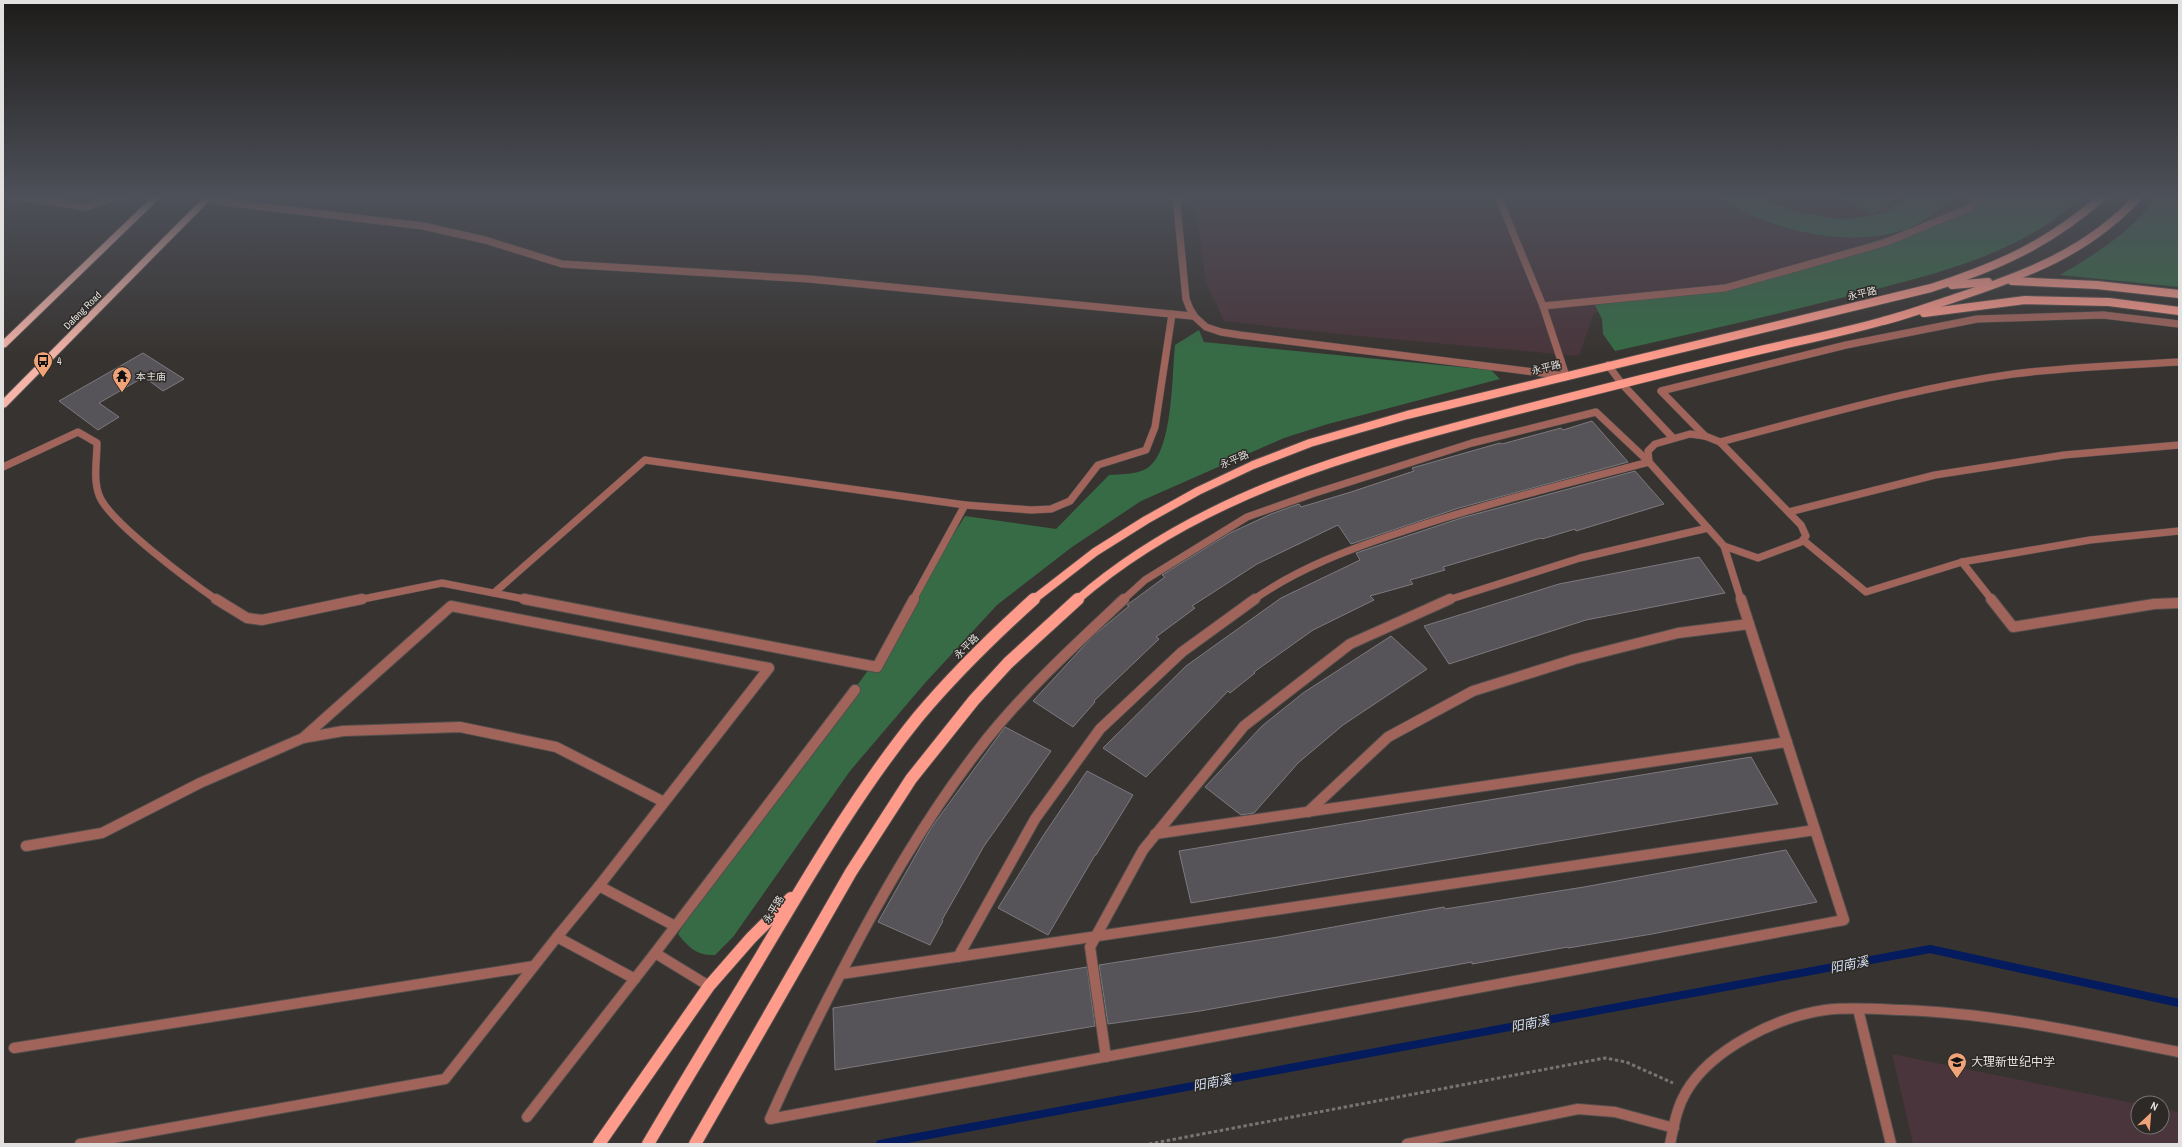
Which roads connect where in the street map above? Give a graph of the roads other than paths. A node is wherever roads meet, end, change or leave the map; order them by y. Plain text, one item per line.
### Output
1 (102, 250) edge
2 (157, 250) edge
3 (516, 250) edge
4 (1181, 250) edge
5 (1520, 250) edge
6 (1861, 250) edge
7 (2029, 250) edge
8 (2075, 250) edge
9 (2005, 281) junction
10 (1937, 287) junction
11 (2179, 294) edge
12 (1544, 306) junction
13 (2179, 311) edge
14 (1172, 314) junction
15 (1192, 316) junction
16 (1895, 318) junction
17 (2179, 324) edge
18 (3, 345) edge
19 (2179, 362) edge
20 (1608, 366) junction
21 (1566, 376) junction
22 (1622, 384) junction
23 (3, 405) edge
24 (1705, 436) junction
25 (1673, 438) junction
26 (1720, 442) junction
27 (2179, 445) edge
28 (1649, 462) junction
29 (3, 467) edge
30 (965, 505) junction
31 (1789, 512) junction
32 (1708, 528) junction
33 (2179, 531) edge
34 (1803, 540) junction
35 (1724, 546) junction
36 (1962, 562) junction
37 (494, 593) junction
38 (2179, 603) edge
39 (1749, 624) junction
40 (855, 690) dead end
41 (303, 738) junction
42 (1787, 742) junction
43 (664, 802) junction
44 (1308, 812) junction
45 (1815, 830) junction
46 (1156, 834) junction
47 (26, 846) dead end
48 (599, 886) junction
49 (802, 886) junction
50 (675, 926) junction
51 (1095, 936) junction
52 (557, 937) junction
53 (655, 953) junction
54 (958, 957) junction
55 (534, 966) junction
56 (841, 974) junction
57 (635, 979) junction
58 (709, 986) junction
59 (1858, 1009) junction
60 (14, 1048) dead end
61 (2179, 1052) edge
62 (1106, 1057) junction
63 (527, 1117) dead end
64 (1674, 1128) junction
65 (651, 1139) edge
66 (80, 1144) edge
67 (599, 1144) edge
68 (695, 1144) edge
69 (1407, 1144) edge
70 (1670, 1144) edge
71 (1891, 1144) edge

1 - 18 highway
2 - 23 highway, Dafeng Road
3 - 14 street
4 - 15 street
5 - 12 street
6 - 12 street
7 - 10 main road, 永平路
8 - 9 main road
9 - 10 main road
9 - 11 main road
9 - 16 main road
10 - 20 main road, 永平路
12 - 21 street
13 - 16 main road
14 - 15 street
14 - 30 street
15 - 21 street
16 - 22 main road
17 - 24 street
19 - 26 street
20 - 21 main road, 永平路
20 - 22 street
21 - 49 main road, 永平路
22 - 25 street
22 - 68 main road
24 - 25 street
24 - 26 street
25 - 28 street
26 - 31 street
27 - 31 street
28 - 32 street
28 - 54 street
28 - 56 street
29 - 37 street
30 - 37 street
30 - 37 street
31 - 34 street
32 - 35 street
32 - 46 street
33 - 36 street
34 - 35 street
34 - 36 street
35 - 39 street
36 - 38 street
39 - 42 street
39 - 44 street
40 - 50 street
41 - 43 street
41 - 43 street
41 - 47 street
42 - 44 street
42 - 45 street
43 - 48 street
44 - 46 street
45 - 51 street
45 - 62 street
46 - 51 street
48 - 50 street
48 - 52 street
49 - 58 main road
49 - 65 main road, 永平路
50 - 53 street
51 - 54 street
51 - 62 street
52 - 55 street
52 - 57 street
53 - 57 street
53 - 58 street
54 - 56 street
55 - 60 street
55 - 66 street
56 - 62 street
57 - 63 street
58 - 67 main road
59 - 61 street
59 - 64 street
59 - 71 street
64 - 69 street
64 - 70 street

